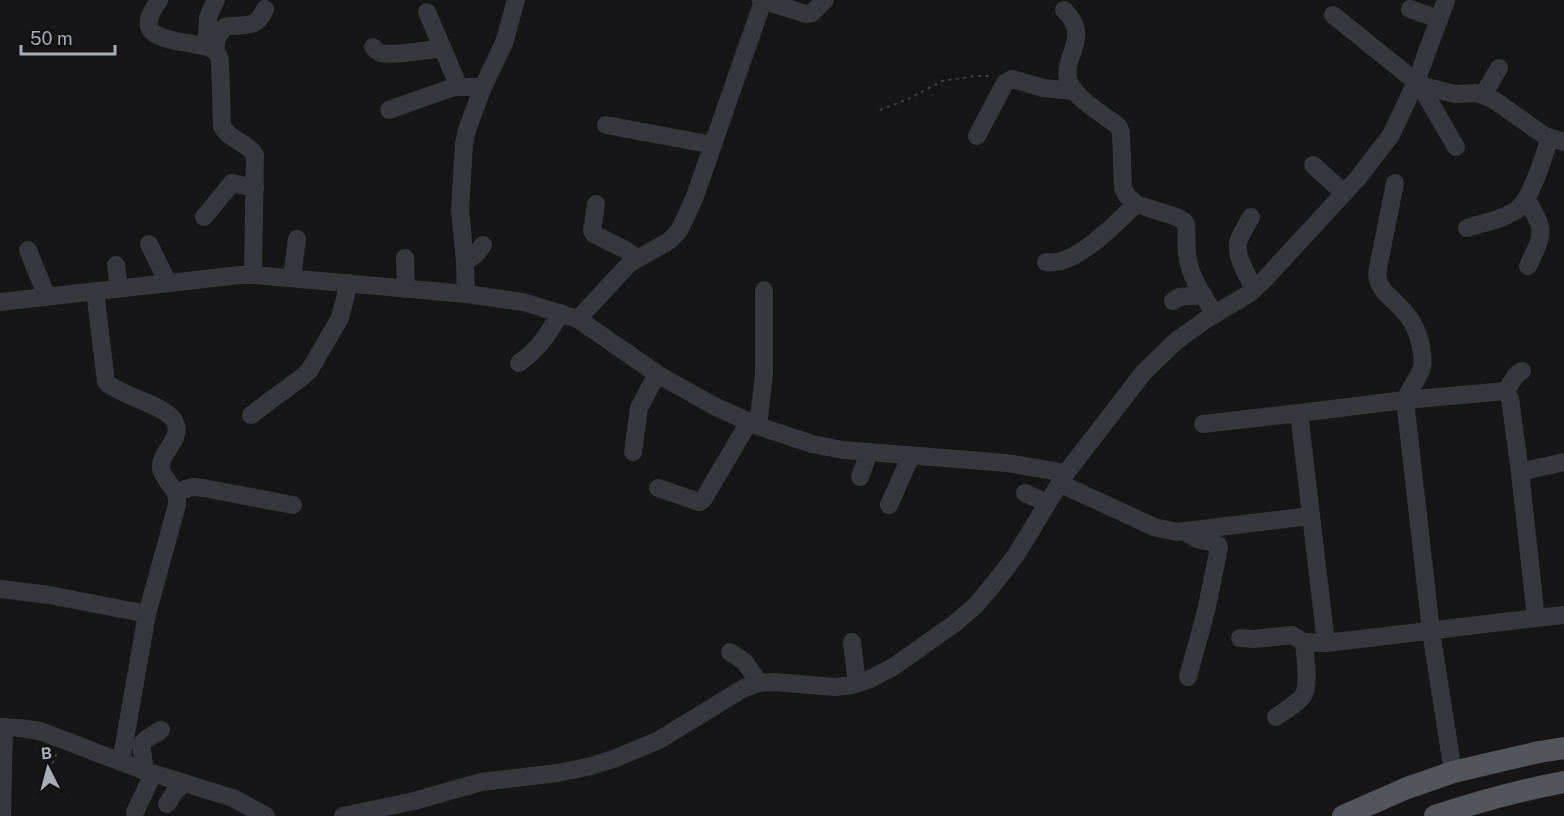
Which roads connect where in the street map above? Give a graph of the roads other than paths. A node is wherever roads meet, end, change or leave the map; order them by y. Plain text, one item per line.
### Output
1 (159, 0) edge
2 (216, 0) edge
3 (516, 0) edge
4 (825, 0) edge
5 (1446, 0) edge
6 (762, 1) edge
7 (265, 9) dead end
8 (1410, 9) dead end
9 (1064, 10) dead end
10 (427, 12) dead end
11 (1334, 15) dead end
12 (1439, 19) junction
13 (209, 43) junction
14 (373, 47) dead end
15 (442, 48) junction
16 (1498, 68) dead end
17 (1418, 84) junction
18 (459, 87) junction
19 (483, 87) junction
20 (1075, 91) junction
21 (1483, 94) junction
22 (388, 110) dead end
23 (606, 124) dead end
24 (977, 136) dead end
25 (1557, 140) edge
26 (713, 145) junction
27 (1455, 147) dead end
28 (1313, 165) dead end
29 (1395, 183) dead end
30 (255, 188) junction
31 (1344, 193) junction
32 (1526, 199) junction
33 (596, 204) dead end
34 (1136, 204) junction
35 (204, 217) dead end
36 (1251, 217) dead end
37 (1467, 228) dead end
38 (297, 240) dead end
39 (149, 244) dead end
40 (483, 245) dead end
41 (28, 250) dead end
42 (405, 258) dead end
43 (636, 258) junction
44 (465, 262) junction
45 (1046, 262) dead end
46 (116, 265) dead end
47 (1528, 266) dead end
48 (252, 275) junction
49 (292, 278) junction
50 (168, 283) junction
51 (350, 283) junction
52 (119, 288) junction
53 (405, 289) junction
54 (1254, 289) junction
55 (764, 290) dead end
56 (95, 291) junction
57 (466, 294) junction
58 (1203, 295) junction
59 (47, 297) junction
60 (1173, 301) dead end
61 (0, 302) edge
62 (561, 313) junction
63 (1215, 314) junction
64 (578, 319) junction
65 (519, 363) dead end
66 (1522, 371) dead end
67 (657, 374) junction
68 (1506, 391) junction
69 (1405, 400) junction
70 (1299, 414) junction
71 (251, 415) dead end
72 (753, 424) junction
73 (1203, 424) dead end
74 (633, 452) dead end
75 (869, 452) junction
76 (911, 456) junction
77 (1564, 462) edge
78 (1520, 472) junction
79 (860, 477) dead end
80 (1063, 479) junction
81 (658, 488) dead end
82 (176, 492) junction
83 (1025, 493) dead end
84 (1047, 503) junction
85 (293, 505) dead end
86 (889, 506) dead end
87 (1311, 516) junction
88 (1184, 539) junction
89 (0, 589) edge
90 (147, 614) junction
91 (1564, 615) edge
92 (1536, 618) junction
93 (1431, 631) junction
94 (1240, 638) dead end
95 (852, 642) dead end
96 (1304, 642) junction
97 (1326, 644) junction
98 (730, 652) dead end
99 (1188, 677) dead end
100 (759, 683) junction
101 (857, 683) junction
102 (1276, 717) dead end
103 (2, 727) edge
104 (161, 730) dead end
105 (1564, 748) edge
106 (120, 762) junction
107 (149, 772) junction
108 (1454, 772) junction
109 (1564, 782) edge
110 (183, 783) junction
111 (168, 804) dead end
112 (236, 809) edge
113 (135, 812) dead end
114 (2, 816) edge
115 (266, 816) edge
116 (344, 816) edge
117 (1343, 816) edge
118 (1435, 816) edge

1 - 13 street
2 - 13 street
3 - 19 street
4 - 6 street
5 - 12 street
6 - 26 street
7 - 13 street
8 - 12 street
9 - 20 street
10 - 15 street
11 - 17 street
12 - 17 street
13 - 30 street
14 - 15 street
15 - 18 street
16 - 21 street
17 - 21 street
17 - 27 street
17 - 31 street
18 - 19 street
18 - 22 street
19 - 44 street
20 - 24 street
20 - 34 street
21 - 25 street
23 - 26 street
25 - 32 street
26 - 43 street
28 - 31 street
29 - 69 street
30 - 35 street
30 - 48 street
31 - 54 street
32 - 37 street
32 - 47 street
33 - 43 street
34 - 45 street
34 - 58 street
36 - 54 street
38 - 49 street
39 - 50 street
40 - 44 street
41 - 59 street
42 - 53 street
43 - 64 street
44 - 57 street
46 - 52 street
48 - 49 street
48 - 50 street
49 - 51 street
50 - 52 street
51 - 53 street
51 - 71 street
52 - 56 street
53 - 57 street
54 - 63 street
55 - 72 street
56 - 59 street
56 - 82 street
57 - 62 street
58 - 60 street
58 - 63 street
59 - 61 street
62 - 64 street
62 - 65 street
63 - 80 street
64 - 67 street
66 - 68 street
67 - 72 street
67 - 74 street
68 - 69 street
68 - 78 street
69 - 70 street
69 - 93 street
70 - 73 street
70 - 87 street
72 - 75 street
72 - 81 street
75 - 76 street
75 - 79 street
76 - 80 street
76 - 86 street
77 - 78 street
78 - 92 street
80 - 84 street
80 - 88 street
82 - 85 street
82 - 90 street
83 - 84 street
84 - 101 street
87 - 88 street
87 - 97 street
88 - 99 street
89 - 90 street
90 - 106 street
91 - 92 street
92 - 93 street
93 - 97 street
93 - 108 street
94 - 96 street
95 - 101 street
96 - 97 street
96 - 102 street
98 - 100 street
100 - 101 street
100 - 116 street
103 - 106 street
103 - 114 street
104 - 107 street
105 - 108 main road
106 - 107 street
107 - 110 street
107 - 113 street
108 - 117 main road
109 - 118 main road
110 - 111 street
110 - 112 street
112 - 115 street

